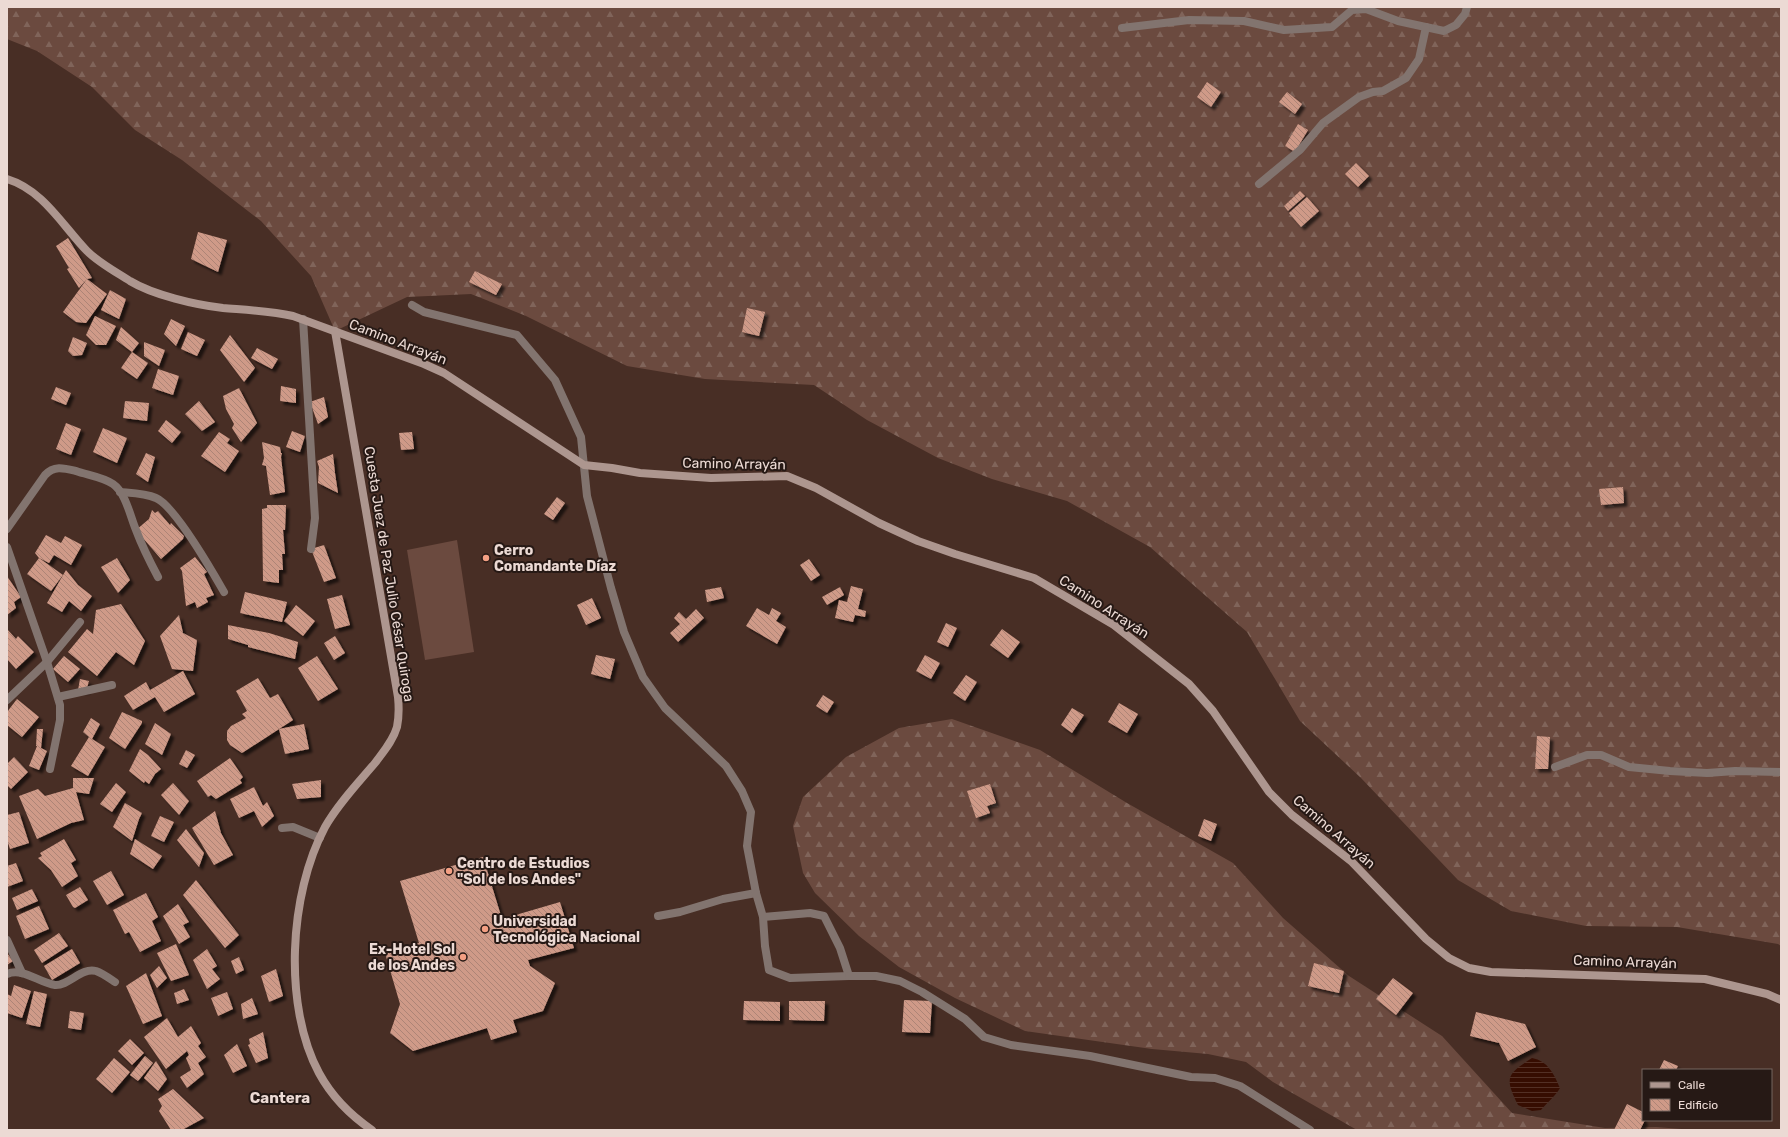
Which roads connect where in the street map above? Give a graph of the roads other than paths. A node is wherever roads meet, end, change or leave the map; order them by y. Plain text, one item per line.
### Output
1 (1467, 7) edge
2 (1426, 27) junction
3 (1122, 28) dead end
4 (7, 179) edge
5 (1259, 184) dead end
6 (412, 305) dead end
7 (303, 319) junction
8 (335, 331) junction
9 (584, 465) junction
10 (120, 492) junction
11 (7, 529) edge
12 (7, 547) edge
13 (311, 549) dead end
14 (158, 578) dead end
15 (224, 592) dead end
16 (80, 622) dead end
17 (47, 662) junction
18 (112, 685) dead end
19 (58, 697) junction
20 (7, 700) edge
21 (1555, 767) dead end
22 (50, 770) dead end
23 (1781, 772) edge
24 (282, 828) dead end
25 (320, 838) junction
26 (756, 894) junction
27 (658, 916) dead end
28 (763, 917) junction
29 (7, 940) edge
30 (22, 973) junction
31 (7, 974) edge
32 (849, 976) junction
33 (115, 982) dead end
34 (1781, 1000) edge
35 (372, 1130) edge
36 (1310, 1130) edge

1 - 2 street
2 - 3 street
2 - 5 street
4 - 7 street, Camino Arrayán
6 - 9 street
7 - 8 street, Camino Arrayán
7 - 13 street
8 - 9 street, Camino Arrayán
8 - 25 street, Cuesta Juez de Paz Julio César Quiroga
9 - 26 street
9 - 34 street, Camino Arrayán
10 - 11 street
10 - 14 street
10 - 15 street
12 - 17 street
16 - 17 street
17 - 19 street
17 - 20 street
18 - 19 street
19 - 22 street
21 - 23 street
24 - 25 street
25 - 35 street, Cuesta Juez de Paz Julio César Quiroga
26 - 27 street
26 - 28 street
28 - 32 street
28 - 32 street
29 - 30 street
30 - 31 street
30 - 33 street
32 - 36 street

